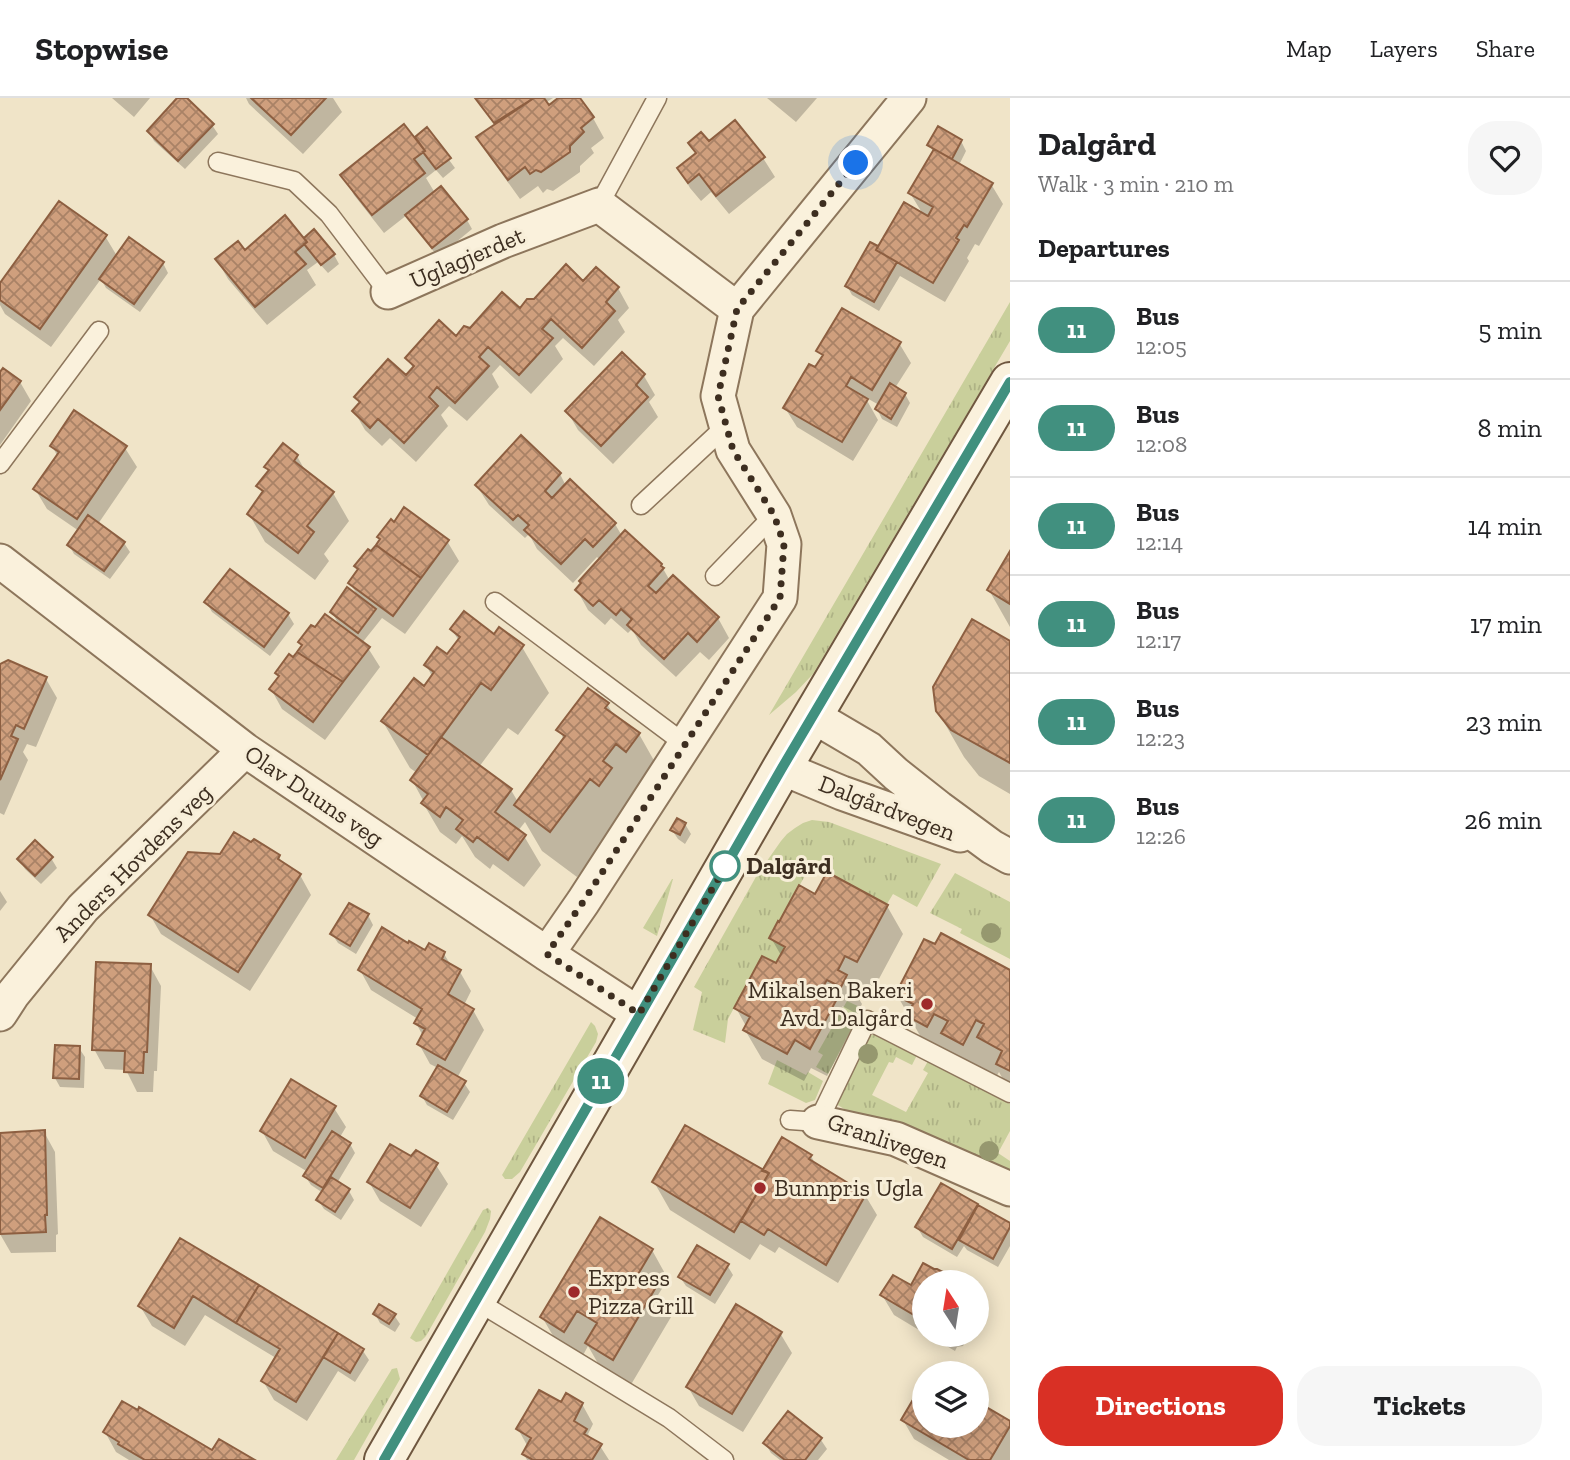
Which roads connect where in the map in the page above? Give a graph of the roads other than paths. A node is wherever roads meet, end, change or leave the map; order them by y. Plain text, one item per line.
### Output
1 (657, 98) edge
2 (909, 98) edge
3 (218, 162) dead end
4 (599, 205) junction
5 (388, 292) joint
6 (737, 309) junction
7 (99, 331) dead end
8 (1010, 382) edge
9 (726, 426) junction
10 (0, 464) edge
11 (640, 505) dead end
12 (774, 515) junction
13 (0, 561) edge
14 (715, 576) dead end
15 (495, 602) dead end
16 (813, 716) junction
17 (685, 744) junction
18 (245, 750) junction
19 (782, 768) junction
20 (1001, 852) edge
21 (547, 954) junction
22 (0, 1014) edge
23 (639, 1014) junction
24 (1010, 1093) edge
25 (804, 1121) joint
26 (1010, 1189) edge
27 (475, 1300) junction
28 (384, 1460) edge
29 (724, 1460) edge

1 - 4 lane
2 - 6 street
3 - 5 lane, Uglagjerdet
4 - 5 street, Uglagjerdet
4 - 6 street
6 - 9 street
7 - 10 lane
8 - 16 street
9 - 11 lane
9 - 12 street
12 - 14 lane
12 - 17 street
13 - 18 street, Olav Duuns veg
15 - 17 lane
16 - 19 street
16 - 20 street, Dalgårdvegen
17 - 21 street
18 - 21 street, Olav Duuns veg
18 - 22 street, Anders Hovdens veg
19 - 20 street, Dalgårdvegen
19 - 23 street
21 - 23 street, Olav Duuns veg
23 - 27 street
24 - 25 lane, Granlivegen
25 - 26 street, Granlivegen
27 - 28 street
27 - 29 lane

